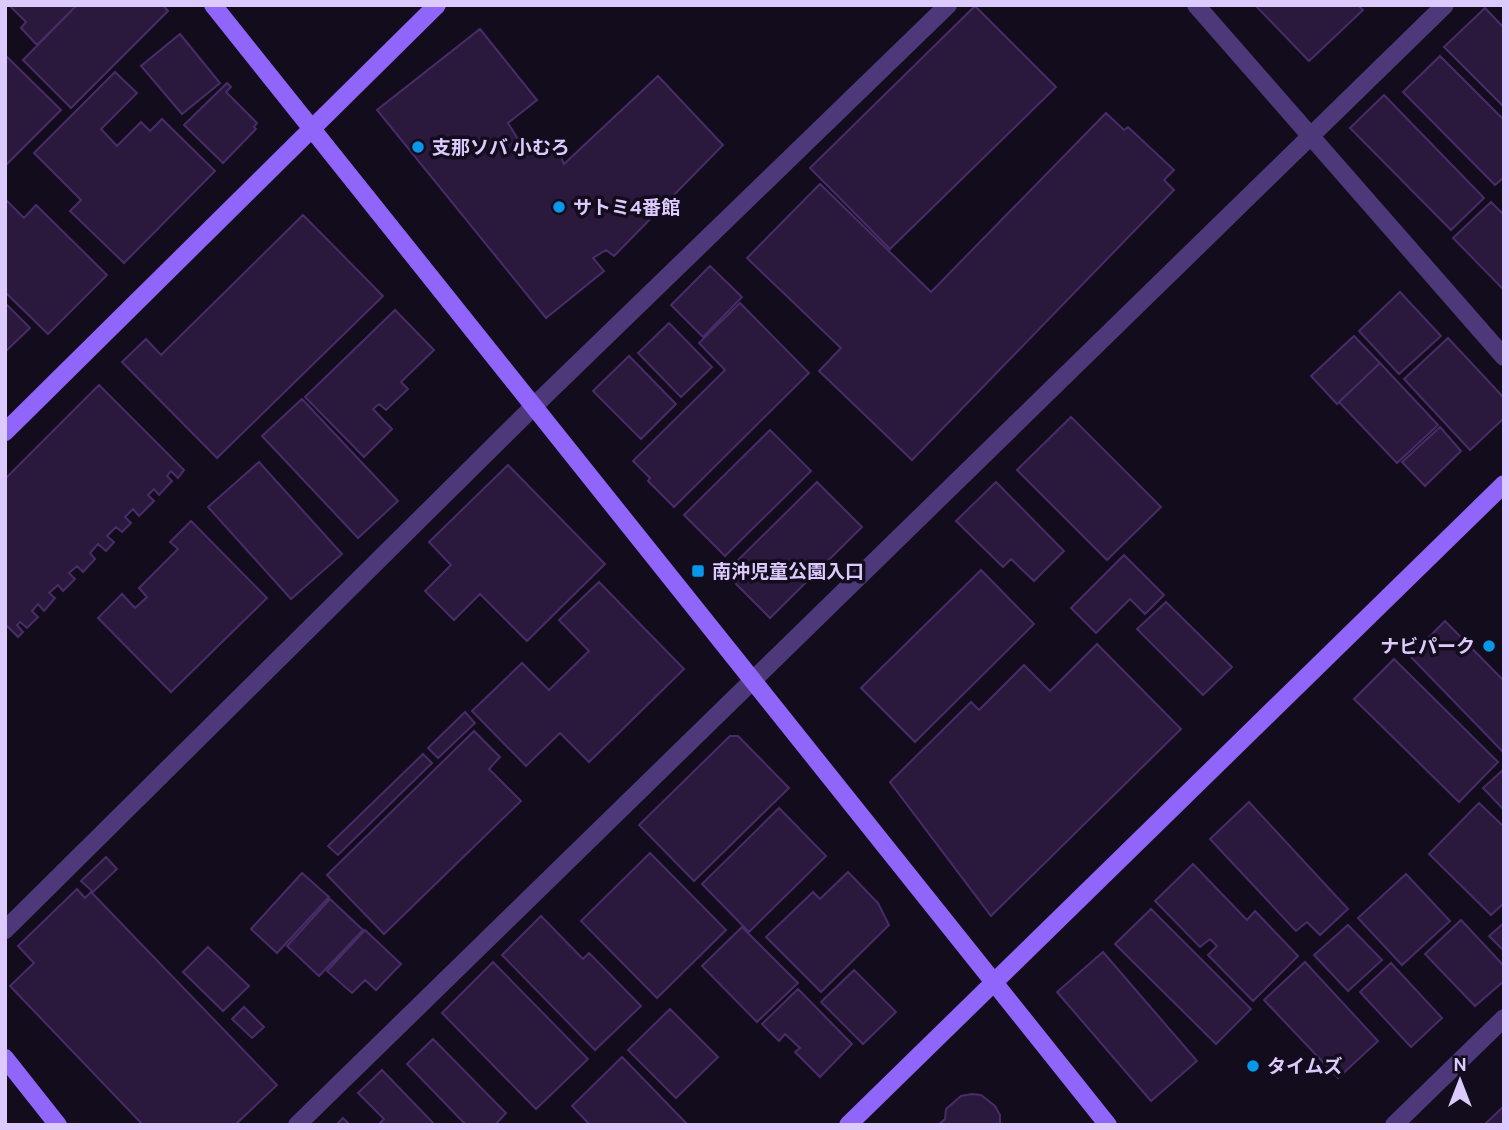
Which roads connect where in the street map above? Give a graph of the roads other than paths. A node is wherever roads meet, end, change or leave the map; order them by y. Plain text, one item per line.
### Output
1 (213, 5) edge
2 (437, 5) edge
3 (948, 5) edge
4 (1196, 5) edge
5 (1445, 5) edge
6 (311, 129) junction
7 (1311, 137) junction
8 (1504, 357) edge
9 (533, 407) junction
10 (5, 432) edge
11 (1504, 484) edge
12 (753, 682) junction
13 (5, 929) edge
14 (994, 982) junction
15 (1504, 1018) edge
16 (5, 1058) edge
17 (58, 1125) edge
18 (297, 1125) edge
19 (848, 1125) edge
20 (1108, 1125) edge
21 (1394, 1125) edge

1 - 6 street
2 - 6 street
3 - 9 street
4 - 7 street
5 - 7 street
6 - 9 street
6 - 10 street
7 - 8 street
7 - 12 street
9 - 12 street
9 - 13 street
11 - 14 street
12 - 14 street
12 - 18 street
14 - 19 street
14 - 20 street
15 - 21 street
16 - 17 street

